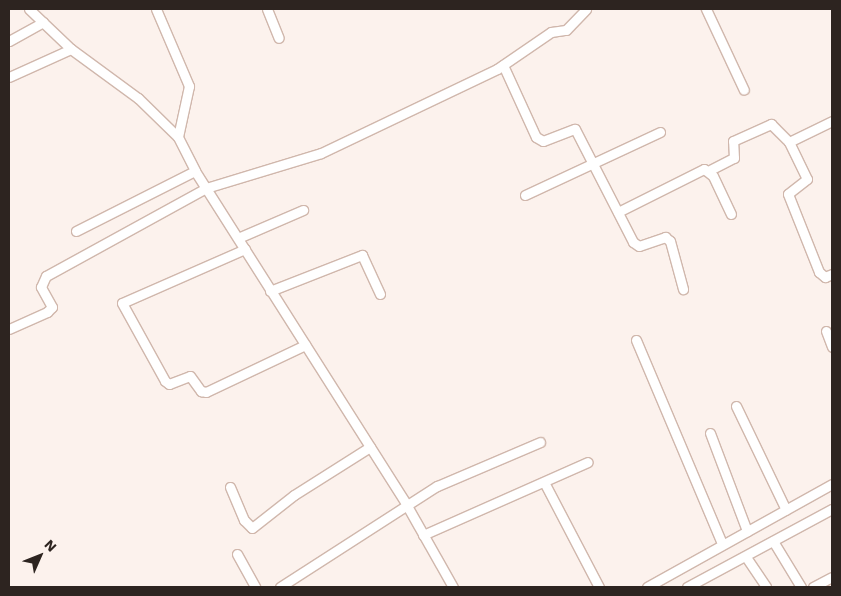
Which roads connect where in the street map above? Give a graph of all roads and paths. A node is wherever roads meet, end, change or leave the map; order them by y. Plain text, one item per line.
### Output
1 (29, 9) edge
2 (156, 9) edge
3 (267, 9) edge
4 (586, 9) edge
5 (706, 9) edge
6 (43, 22) junction
7 (279, 38) dead end
8 (9, 41) edge
9 (70, 49) junction
10 (503, 65) junction
11 (9, 78) edge
12 (744, 90) dead end
13 (832, 121) edge
14 (660, 132) dead end
15 (178, 137) junction
16 (789, 142) junction
17 (595, 164) junction
18 (708, 171) junction
19 (195, 172) junction
20 (206, 188) junction
21 (525, 195) dead end
22 (303, 210) dead end
23 (618, 212) junction
24 (731, 214) dead end
25 (76, 231) dead end
26 (238, 238) junction
27 (245, 249) junction
28 (832, 274) edge
29 (683, 289) dead end
30 (270, 291) junction
31 (380, 294) dead end
32 (9, 329) edge
33 (826, 331) dead end
34 (636, 340) dead end
35 (306, 345) junction
36 (832, 348) edge
37 (736, 406) dead end
38 (710, 433) dead end
39 (540, 442) dead end
40 (370, 447) junction
41 (588, 462) dead end
42 (544, 482) junction
43 (832, 484) edge
44 (230, 487) dead end
45 (406, 504) junction
46 (832, 508) edge
47 (786, 510) junction
48 (747, 531) junction
49 (422, 535) junction
50 (774, 541) junction
51 (722, 544) junction
52 (237, 554) dead end
53 (746, 556) junction
54 (832, 577) edge
55 (255, 587) edge
56 (280, 587) edge
57 (453, 587) edge
58 (599, 587) edge
59 (647, 587) edge
60 (687, 587) edge
61 (766, 587) edge
62 (801, 587) edge
63 (812, 587) edge

1 - 6 street
2 - 15 street
3 - 7 street
4 - 10 street
5 - 12 street
6 - 8 street
6 - 9 street
9 - 11 street
9 - 15 street
10 - 17 street
10 - 20 street
13 - 16 street
14 - 17 street
15 - 19 street
16 - 18 street
16 - 28 street
17 - 21 street
17 - 23 street
18 - 23 street
18 - 24 street
19 - 20 street
19 - 25 street
20 - 26 street
20 - 32 street
22 - 26 street
23 - 29 street
26 - 27 street
27 - 30 street
27 - 35 street
30 - 31 street
30 - 35 street
33 - 36 street
34 - 51 street
35 - 40 street
37 - 47 street
38 - 48 street
39 - 45 street
40 - 44 street
40 - 45 street
41 - 42 street
42 - 49 street
42 - 58 street
43 - 47 street
45 - 49 street
45 - 56 street
46 - 50 street
47 - 48 street
48 - 51 street
49 - 57 street
50 - 53 street
50 - 62 street
51 - 59 street
52 - 55 street
53 - 60 street
53 - 61 street
54 - 63 street

